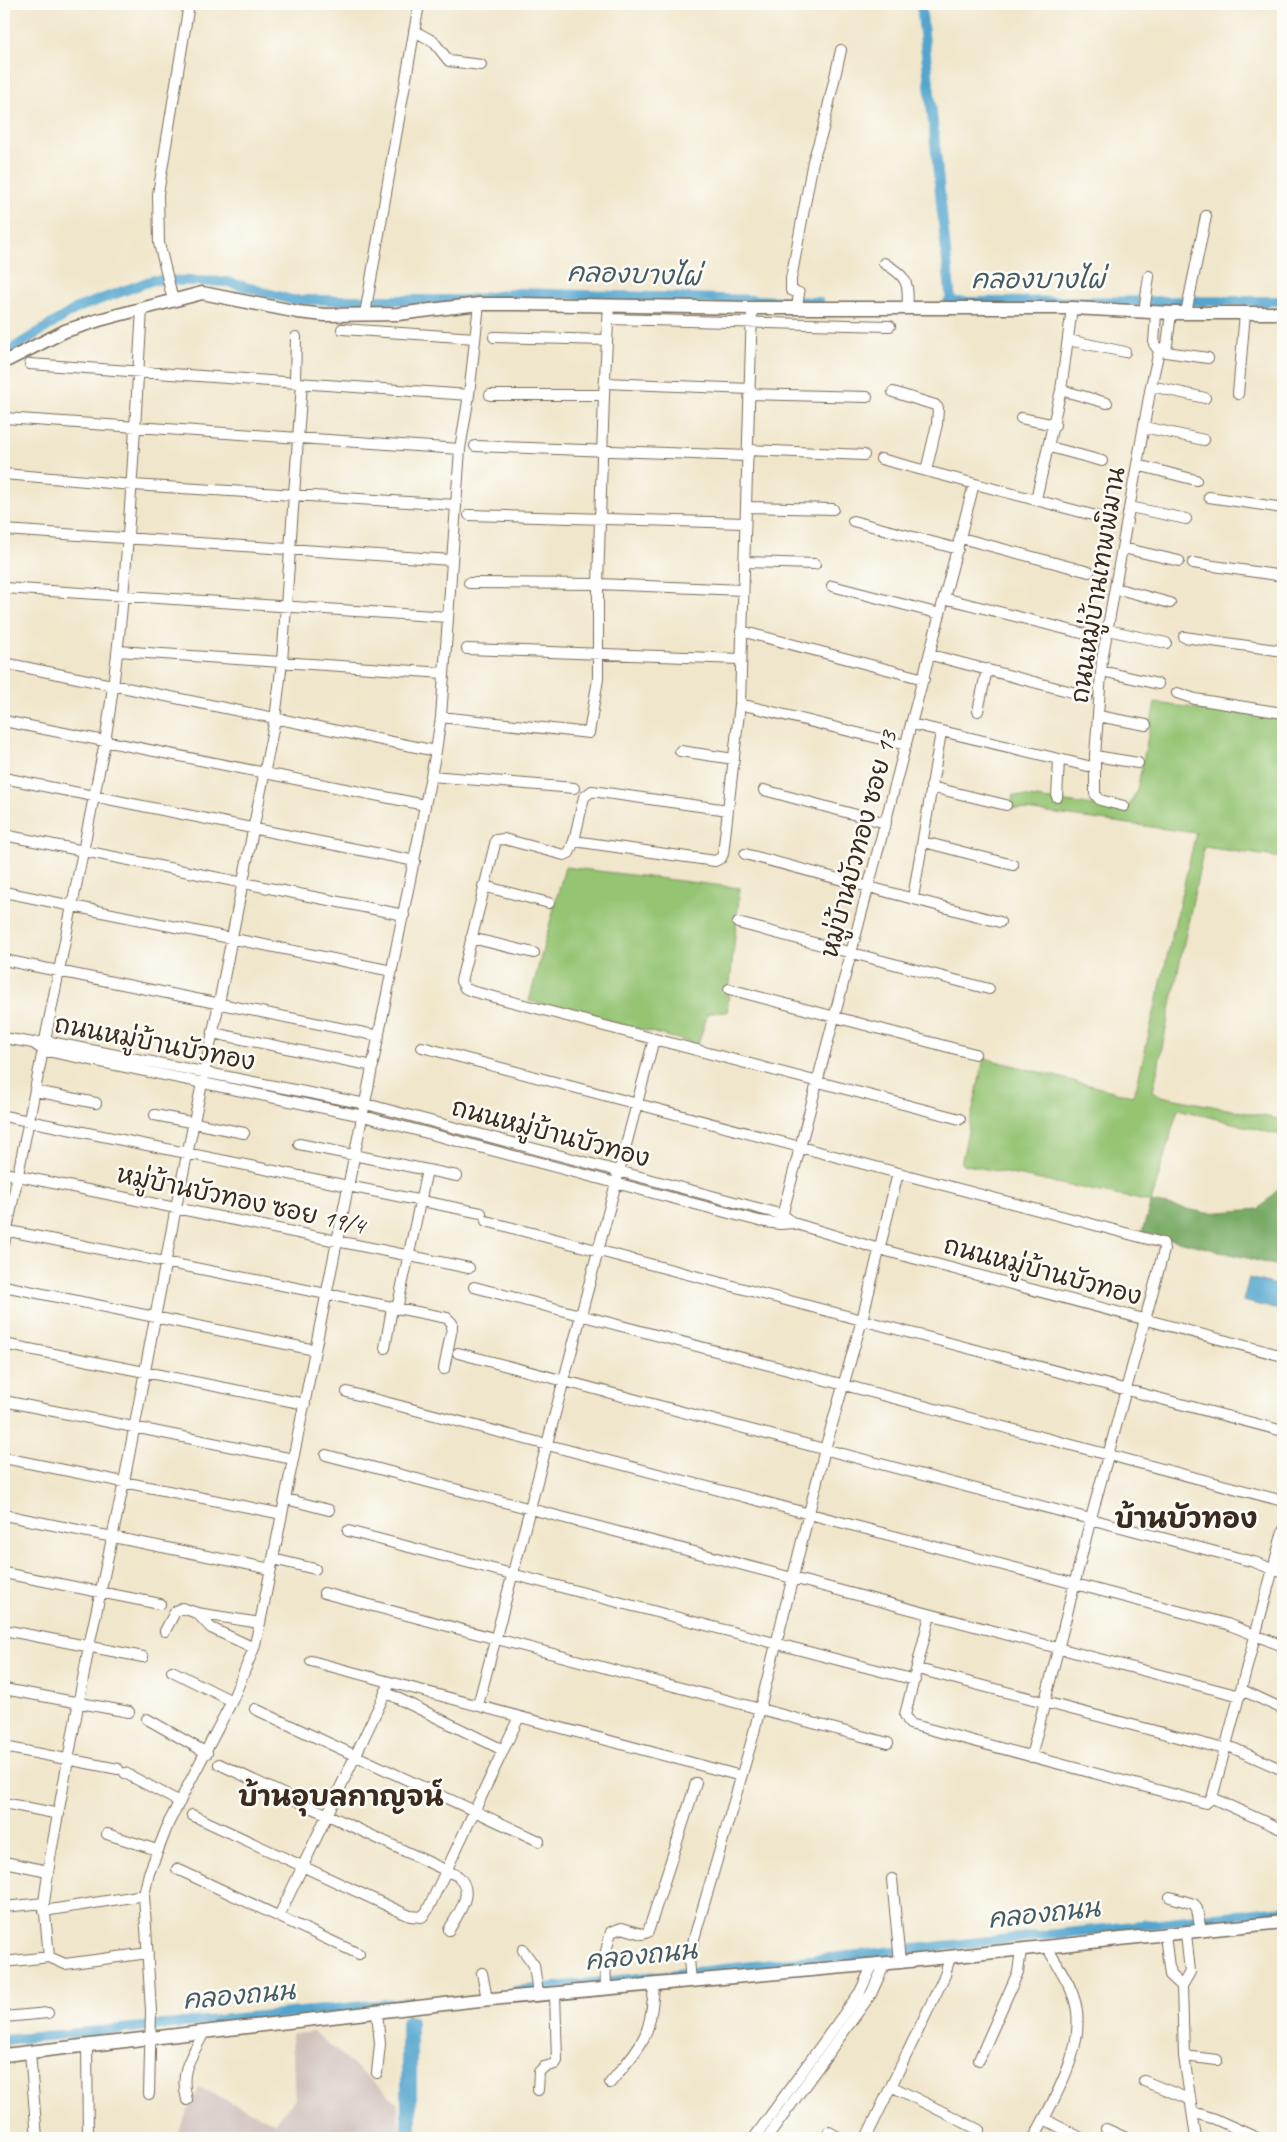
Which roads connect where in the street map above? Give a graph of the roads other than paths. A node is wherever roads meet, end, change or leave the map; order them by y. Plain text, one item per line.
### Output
1 (189, 4) edge
2 (419, 4) edge
3 (414, 31) junction
4 (841, 50) dead end
5 (481, 65) dead end
6 (1206, 216) dead end
7 (884, 263) dead end
8 (1149, 276) dead end
9 (173, 300) junction
10 (797, 302) junction
11 (479, 304) junction
12 (610, 305) junction
13 (907, 306) junction
14 (1072, 308) junction
15 (142, 309) junction
16 (366, 310) junction
17 (1148, 311) junction
18 (1186, 311) junction
19 (1283, 312) edge
20 (1170, 313) junction
21 (1245, 313) junction
22 (752, 315) junction
23 (609, 319) junction
24 (890, 326) dead end
25 (342, 329) dead end
26 (296, 337) dead end
27 (494, 337) dead end
28 (475, 338) junction
29 (608, 340) junction
30 (1068, 340) junction
31 (1159, 351) junction
32 (1126, 352) dead end
33 (1208, 358) dead end
34 (4, 362) edge
35 (30, 364) dead end
36 (138, 372) junction
37 (299, 383) junction
38 (605, 383) junction
39 (1151, 386) junction
40 (1061, 390) junction
41 (750, 391) junction
42 (893, 392) dead end
43 (1238, 394) dead end
44 (469, 395) junction
45 (490, 395) dead end
46 (604, 395) junction
47 (867, 398) dead end
48 (1205, 398) dead end
49 (1107, 403) dead end
50 (4, 418) edge
51 (1021, 418) dead end
52 (1054, 425) junction
53 (136, 427) junction
54 (1144, 427) junction
55 (299, 439) junction
56 (1204, 440) dead end
57 (475, 446) dead end
58 (1050, 447) junction
59 (460, 449) junction
60 (604, 451) junction
61 (748, 453) junction
62 (864, 455) dead end
63 (881, 459) dead end
64 (1102, 461) dead end
65 (1137, 465) junction
66 (926, 471) junction
67 (4, 474) edge
68 (1196, 480) dead end
69 (974, 484) junction
70 (133, 485) junction
71 (293, 494) junction
72 (1209, 497) dead end
73 (1036, 499) junction
74 (456, 505) junction
75 (746, 507) junction
76 (1130, 507) junction
77 (1283, 508) edge
78 (833, 509) dead end
79 (469, 515) dead end
80 (1100, 517) dead end
81 (600, 518) junction
82 (1186, 519) dead end
83 (853, 521) dead end
84 (745, 523) junction
85 (4, 530) edge
86 (961, 538) junction
87 (127, 540) junction
88 (1123, 548) junction
89 (958, 549) junction
90 (290, 551) junction
91 (452, 560) junction
92 (1179, 561) dead end
93 (744, 562) junction
94 (1194, 563) dead end
95 (815, 564) dead end
96 (1089, 572) dead end
97 (1283, 576) edge
98 (469, 582) dead end
99 (598, 584) junction
100 (832, 586) dead end
101 (4, 588) edge
102 (1115, 588) junction
103 (743, 590) junction
104 (122, 596) junction
105 (944, 598) junction
106 (1170, 603) dead end
107 (285, 606) junction
108 (940, 614) junction
109 (448, 617) junction
110 (741, 630) junction
111 (1108, 630) junction
112 (1089, 635) dead end
113 (1184, 637) dead end
114 (1166, 643) dead end
115 (467, 649) dead end
116 (118, 651) junction
117 (1283, 651) edge
118 (598, 654) junction
119 (930, 655) junction
120 (740, 659) junction
121 (282, 662) junction
122 (4, 663) edge
123 (987, 670) junction
124 (1102, 671) junction
125 (444, 673) junction
126 (924, 678) junction
127 (1158, 684) dead end
128 (114, 686) junction
129 (1177, 693) dead end
130 (1087, 696) dead end
131 (740, 704) junction
132 (978, 711) dead end
133 (1283, 713) edge
134 (1098, 716) junction
135 (441, 717) junction
136 (275, 719) junction
137 (4, 721) edge
138 (912, 724) junction
139 (1146, 725) dead end
140 (941, 732) junction
141 (104, 742) junction
142 (906, 745) junction
143 (436, 751) junction
144 (680, 751) dead end
145 (1095, 756) junction
146 (734, 759) junction
147 (1059, 760) junction
148 (1138, 764) dead end
149 (1088, 766) dead end
150 (264, 773) junction
151 (431, 776) junction
152 (4, 778) edge
153 (931, 787) junction
154 (574, 788) dead end
155 (764, 790) dead end
156 (94, 797) junction
157 (1057, 797) dead end
158 (426, 805) junction
159 (1006, 805) dead end
160 (1124, 806) dead end
161 (728, 810) junction
162 (886, 823) junction
163 (254, 828) junction
164 (4, 835) edge
165 (574, 841) junction
166 (924, 842) junction
167 (83, 850) junction
168 (745, 854) dead end
169 (414, 861) junction
170 (1013, 865) dead end
171 (242, 884) junction
172 (483, 886) junction
173 (868, 887) junction
174 (4, 892) edge
175 (913, 898) junction
176 (549, 903) dead end
177 (71, 906) junction
178 (404, 915) junction
179 (1000, 922) dead end
180 (738, 923) dead end
181 (232, 938) junction
182 (471, 938) junction
183 (851, 952) junction
184 (534, 953) dead end
185 (4, 960) edge
186 (58, 971) junction
187 (392, 971) junction
188 (989, 989) dead end
189 (729, 990) dead end
190 (220, 1004) junction
191 (834, 1016) junction
192 (213, 1033) junction
193 (379, 1036) junction
194 (4, 1038) edge
195 (654, 1038) junction
196 (44, 1046) junction
197 (422, 1048) dead end
198 (975, 1054) dead end
199 (374, 1066) junction
200 (203, 1078) junction
201 (816, 1082) junction
202 (35, 1091) junction
203 (96, 1103) dead end
204 (637, 1103) junction
205 (366, 1104) junction
206 (155, 1115) dead end
207 (4, 1116) edge
208 (364, 1116) junction
209 (960, 1119) dead end
210 (29, 1121) junction
211 (194, 1123) junction
212 (244, 1133) dead end
213 (299, 1144) dead end
214 (801, 1147) junction
215 (188, 1153) junction
216 (355, 1155) junction
217 (427, 1170) junction
218 (620, 1172) junction
219 (4, 1173) edge
220 (898, 1173) junction
221 (17, 1175) junction
222 (457, 1176) dead end
223 (617, 1183) junction
224 (349, 1186) junction
225 (420, 1201) junction
226 (176, 1207) junction
227 (781, 1220) junction
228 (5, 1230) edge
229 (338, 1241) junction
230 (4, 1244) edge
231 (879, 1249) junction
232 (600, 1250) junction
233 (410, 1256) junction
234 (166, 1263) junction
235 (469, 1268) dead end
236 (4, 1286) edge
237 (474, 1287) dead end
238 (326, 1295) junction
239 (395, 1309) junction
240 (583, 1315) junction
241 (156, 1318) junction
242 (1146, 1319) junction
243 (862, 1320) junction
244 (4, 1344) edge
245 (385, 1348) dead end
246 (316, 1350) junction
247 (458, 1353) dead end
248 (1283, 1356) edge
249 (444, 1369) dead end
250 (144, 1372) junction
251 (565, 1380) junction
252 (843, 1384) junction
253 (1127, 1390) junction
254 (347, 1392) dead end
255 (4, 1401) edge
256 (304, 1404) junction
257 (134, 1428) junction
258 (1283, 1431) edge
259 (548, 1445) junction
260 (825, 1449) junction
261 (1108, 1454) junction
262 (326, 1455) dead end
263 (4, 1458) edge
264 (294, 1459) junction
265 (124, 1482) junction
266 (286, 1500) junction
267 (1283, 1500) edge
268 (329, 1510) dead end
269 (531, 1510) junction
270 (282, 1514) junction
271 (810, 1514) junction
272 (4, 1515) edge
273 (1091, 1518) junction
274 (348, 1531) dead end
275 (1283, 1531) edge
276 (112, 1537) junction
277 (272, 1564) junction
278 (1272, 1568) junction
279 (315, 1570) dead end
280 (4, 1572) edge
281 (1283, 1573) edge
282 (514, 1574) junction
283 (792, 1579) junction
284 (1076, 1584) junction
285 (100, 1592) junction
286 (324, 1593) dead end
287 (160, 1604) dead end
288 (196, 1613) junction
289 (930, 1615) junction
290 (260, 1623) junction
291 (4, 1630) edge
292 (165, 1631) dead end
293 (1256, 1634) junction
294 (498, 1640) junction
295 (775, 1643) junction
296 (89, 1646) junction
297 (1283, 1646) edge
298 (254, 1648) junction
299 (1058, 1648) junction
300 (143, 1657) dead end
301 (311, 1661) dead end
302 (172, 1672) dead end
303 (916, 1675) junction
304 (390, 1683) junction
305 (4, 1689) edge
306 (385, 1692) junction
307 (1241, 1693) junction
308 (232, 1701) junction
309 (79, 1702) junction
310 (1044, 1703) junction
311 (478, 1706) junction
312 (759, 1708) junction
313 (1283, 1708) edge
314 (255, 1709) dead end
315 (129, 1712) dead end
316 (519, 1718) junction
317 (147, 1720) dead end
318 (888, 1743) dead end
319 (4, 1747) edge
320 (1225, 1747) junction
321 (503, 1750) junction
322 (207, 1752) junction
323 (355, 1754) junction
324 (1031, 1757) junction
325 (70, 1760) junction
326 (219, 1764) dead end
327 (1283, 1770) edge
328 (741, 1776) junction
329 (696, 1783) dead end
330 (1212, 1798) junction
331 (180, 1802) junction
332 (4, 1803) edge
333 (474, 1810) junction
334 (59, 1814) junction
335 (192, 1815) dead end
336 (327, 1816) junction
337 (1283, 1830) edge
338 (107, 1834) dead end
339 (539, 1841) dead end
340 (157, 1850) junction
341 (4, 1862) edge
342 (303, 1866) junction
343 (177, 1869) dead end
344 (445, 1870) junction
345 (48, 1871) junction
346 (892, 1879) dead end
347 (144, 1895) junction
348 (1170, 1897) dead end
349 (4, 1907) edge
350 (44, 1907) junction
351 (279, 1916) junction
352 (1283, 1922) edge
353 (1200, 1927) junction
354 (449, 1930) dead end
355 (1186, 1933) junction
356 (1166, 1936) junction
357 (1047, 1948) junction
358 (523, 1950) dead end
359 (1021, 1950) junction
360 (148, 1953) junction
361 (359, 1954) dead end
362 (48, 1957) junction
363 (950, 1957) junction
364 (899, 1958) junction
365 (4, 1962) edge
366 (879, 1964) junction
367 (483, 1976) dead end
368 (691, 1978) junction
369 (654, 1985) junction
370 (606, 1986) junction
371 (1182, 1986) junction
372 (538, 1992) junction
373 (555, 1993) junction
374 (487, 1997) junction
375 (377, 2012) junction
376 (48, 2013) dead end
377 (4, 2017) edge
378 (204, 2032) junction
379 (151, 2034) junction
380 (87, 2046) junction
381 (30, 2052) junction
382 (4, 2055) edge
383 (1184, 2056) junction
384 (980, 2060) dead end
385 (1217, 2060) dead end
386 (377, 2073) dead end
387 (804, 2078) junction
388 (1144, 2081) dead end
389 (610, 2083) dead end
390 (893, 2087) junction
391 (538, 2090) dead end
392 (149, 2094) dead end
393 (1189, 2099) junction
394 (187, 2100) dead end
395 (1193, 2112) junction
396 (1044, 2119) junction
397 (1106, 2129) dead end
398 (979, 2130) dead end
399 (829, 2132) dead end
400 (37, 2138) edge
401 (88, 2138) edge
402 (754, 2138) edge
403 (767, 2138) edge
404 (840, 2138) edge
405 (866, 2138) edge
406 (1034, 2138) edge
407 (1081, 2138) edge
408 (1126, 2138) edge
409 (1196, 2138) edge
410 (1257, 2138) edge

1 - 9 street
2 - 3 street
3 - 5 street
3 - 16 street
4 - 10 street
6 - 18 street
7 - 13 street
8 - 17 street, ถนนหมู่บ้านเทพพิมาน
9 - 15 street
9 - 16 street
10 - 13 street
10 - 22 street
11 - 12 street
11 - 16 street
11 - 28 street
12 - 22 street
12 - 23 street
13 - 14 street
14 - 17 street
14 - 30 street
15 - 34 street
15 - 36 street
17 - 20 street
17 - 31 street, ถนนหมู่บ้านเทพพิมาน
18 - 20 street
18 - 21 street
19 - 21 street
20 - 31 street, ถนนหมู่บ้านเทพพิมาน
21 - 43 street
22 - 23 street
22 - 24 street
22 - 41 street
23 - 29 street
25 - 28 street
26 - 37 street
27 - 29 street
28 - 44 street
29 - 38 street
30 - 32 street
30 - 40 street
31 - 33 street
31 - 39 street, ถนนหมู่บ้านเทพพิมาน
35 - 36 street
36 - 37 street
36 - 53 street
37 - 44 street
37 - 55 street
38 - 41 street
38 - 46 street
39 - 48 street
39 - 54 street, ถนนหมู่บ้านเทพพิมาน
40 - 49 street
40 - 52 street
41 - 47 street
41 - 61 street
42 - 66 street
44 - 59 street
45 - 46 street
46 - 60 street
50 - 53 street
51 - 52 street
52 - 58 street
53 - 55 street
53 - 70 street
54 - 56 street
54 - 65 street, ถนนหมู่บ้านเทพพิมาน
55 - 59 street
55 - 71 street
57 - 60 street
58 - 64 street
58 - 73 street
59 - 74 street
60 - 61 street
60 - 81 street
61 - 62 street
61 - 75 street
63 - 66 street
65 - 68 street
65 - 76 street, ถนนหมู่บ้านเทพพิมาน
66 - 69 street
67 - 70 street
69 - 73 street
69 - 86 street, หมู่บ้านบัวทอง ซอย 13
70 - 71 street
70 - 87 street
71 - 74 street
71 - 90 street
72 - 77 street
73 - 80 street
74 - 91 street
75 - 78 street
75 - 84 street
76 - 82 street
76 - 88 street, ถนนหมู่บ้านเทพพิมาน
79 - 81 street
81 - 84 street
81 - 99 street
83 - 89 street
84 - 93 street
85 - 87 street
86 - 89 street, หมู่บ้านบัวทอง ซอย 13
86 - 96 street
87 - 90 street
87 - 104 street
88 - 92 street
88 - 102 street, ถนนหมู่บ้านเทพพิมาน
89 - 105 street, หมู่บ้านบัวทอง ซอย 13
90 - 91 street
90 - 107 street
91 - 109 street
93 - 95 street
93 - 103 street
94 - 97 street
98 - 99 street
99 - 103 street
99 - 118 street
100 - 108 street
101 - 104 street
102 - 106 street
102 - 111 street, ถนนหมู่บ้านเทพพิมาน
103 - 110 street
104 - 107 street
104 - 116 street
105 - 108 street, หมู่บ้านบัวทอง ซอย 13
105 - 112 street
107 - 109 street
107 - 121 street
108 - 119 street, หมู่บ้านบัวทอง ซอย 13
109 - 125 street
110 - 120 street
110 - 126 street
111 - 114 street
111 - 124 street, ถนนหมู่บ้านเทพพิมาน
113 - 117 street
115 - 118 street
116 - 121 street
116 - 128 street
118 - 120 street
118 - 135 street
119 - 123 street
119 - 126 street, หมู่บ้านบัวทอง ซอย 13
120 - 131 street
121 - 125 street
121 - 136 street
122 - 128 street
123 - 130 street
123 - 132 street
124 - 127 street
124 - 134 street, ถนนหมู่บ้านเทพพิมาน
125 - 135 street
126 - 138 street, หมู่บ้านบัวทอง ซอย 13
128 - 136 street
128 - 141 street
129 - 133 street
131 - 142 street
131 - 146 street
134 - 139 street
134 - 145 street, ถนนหมู่บ้านเทพพิมาน
135 - 143 street
136 - 143 street
136 - 150 street
137 - 141 street
138 - 140 street
138 - 142 street, หมู่บ้านบัวทอง ซอย 13
140 - 147 street
140 - 153 street
141 - 150 street
141 - 156 street
142 - 162 street, หมู่บ้านบัวทอง ซอย 13
143 - 151 street
144 - 146 street
145 - 148 street
145 - 160 street, ถนนหมู่บ้านเทพพิมาน
146 - 161 street
147 - 149 street
147 - 157 street
150 - 158 street
150 - 163 street
151 - 154 street
151 - 158 street
152 - 156 street
153 - 159 street
153 - 166 street
155 - 162 street
156 - 163 street
156 - 167 street
158 - 169 street
161 - 165 street
161 - 165 street
162 - 173 street, หมู่บ้านบัวทอง ซอย 13
163 - 169 street
163 - 171 street
164 - 167 street
165 - 172 street
166 - 170 street
166 - 175 street
167 - 171 street
167 - 177 street
168 - 173 street
169 - 178 street
171 - 178 street
171 - 181 street
172 - 176 street
172 - 182 street
173 - 175 street
173 - 183 street, หมู่บ้านบัวทอง ซอย 13
174 - 177 street
175 - 179 street
177 - 181 street
177 - 186 street
178 - 187 street
180 - 183 street
181 - 187 street
181 - 190 street
182 - 184 street
182 - 195 street
183 - 188 street
183 - 191 street, หมู่บ้านบัวทอง ซอย 13
185 - 186 street
186 - 190 street
186 - 196 street
187 - 193 street
189 - 191 street
190 - 192 street
190 - 193 street
191 - 198 street
191 - 201 street, หมู่บ้านบัวทอง ซอย 13
192 - 199 street
192 - 200 street
193 - 199 street
194 - 196 street, ถนนหมู่บ้านบัวทอง
195 - 201 street
195 - 204 street
196 - 200 street, ถนนหมู่บ้านบัวทอง
196 - 202 street
197 - 204 street
199 - 205 street
200 - 205 street, ถนนหมู่บ้านบัวทอง
200 - 208 street, ถนนหมู่บ้านบัวทอง
200 - 211 street
201 - 209 street
201 - 214 street, หมู่บ้านบัวทอง ซอย 13
202 - 203 street
202 - 210 street
204 - 214 street
204 - 218 street
205 - 208 street
205 - 218 street, ถนนหมู่บ้านบัวทอง
206 - 211 street
207 - 210 street
208 - 216 street
208 - 223 street, ถนนหมู่บ้านบัวทอง
210 - 215 street
210 - 221 street
211 - 212 street
211 - 215 street
213 - 216 street
214 - 220 street
214 - 227 street, หมู่บ้านบัวทอง ซอย 13
215 - 224 street
215 - 226 street
216 - 217 street
216 - 224 street
217 - 222 street
217 - 225 street
218 - 223 street
218 - 227 street, ถนนหมู่บ้านบัวทอง
219 - 221 street, หมู่บ้านบัวทอง ซอย 19/4
220 - 231 street
220 - 242 street
221 - 226 street, หมู่บ้านบัวทอง ซอย 19/4
221 - 228 street
223 - 227 street, ถนนหมู่บ้านบัวทอง
223 - 232 street
224 - 225 street
224 - 229 street
225 - 232 street
225 - 233 street
226 - 229 street, หมู่บ้านบัวทอง ซอย 19/4
226 - 234 street
227 - 231 street, ถนนหมู่บ้านบัวทอง
228 - 230 street
228 - 234 street
229 - 233 street, หมู่บ้านบัวทอง ซอย 19/4
229 - 238 street
231 - 242 street, ถนนหมู่บ้านบัวทอง
231 - 243 street
232 - 240 street
232 - 243 street
233 - 235 street, หมู่บ้านบัวทอง ซอย 19/4
233 - 239 street
234 - 238 street
234 - 241 street
236 - 241 street
237 - 240 street
238 - 239 street
238 - 246 street
239 - 245 street
239 - 249 street
240 - 251 street
240 - 252 street
241 - 246 street
241 - 250 street
242 - 248 street, ถนนหมู่บ้านบัวทอง
242 - 253 street
243 - 252 street
243 - 253 street
244 - 250 street
246 - 256 street
247 - 251 street
250 - 256 street
250 - 257 street
251 - 259 street
251 - 260 street
252 - 260 street
252 - 261 street
253 - 258 street
253 - 261 street
254 - 259 street
255 - 257 street
256 - 264 street
257 - 264 street
257 - 265 street
259 - 269 street
259 - 271 street
260 - 271 street
260 - 273 street
261 - 267 street
261 - 273 street
262 - 269 street
263 - 265 street
264 - 266 street
265 - 270 street
265 - 276 street
266 - 268 street
266 - 270 street
269 - 282 street
269 - 283 street
270 - 277 street
271 - 283 street
271 - 284 street
272 - 276 street
273 - 278 street
273 - 284 street
274 - 282 street
275 - 278 street
276 - 277 street
276 - 285 street
277 - 279 street
277 - 290 street
278 - 281 street
278 - 293 street
280 - 285 street
282 - 294 street
282 - 295 street
283 - 289 street
283 - 295 street
284 - 293 street
284 - 299 street
285 - 287 street
285 - 296 street
286 - 294 street
288 - 290 street
288 - 292 street
288 - 298 street
289 - 299 street
289 - 303 street
290 - 298 street
291 - 296 street
293 - 297 street
293 - 307 street
294 - 311 street
294 - 312 street
295 - 303 street
295 - 312 street
296 - 300 street
296 - 309 street
298 - 308 street
299 - 307 street
299 - 310 street
301 - 304 street
302 - 308 street
303 - 310 street
303 - 324 street
304 - 306 street
304 - 311 street
305 - 309 street
306 - 321 street
306 - 323 street
307 - 313 street
307 - 320 street
308 - 322 street
309 - 315 street
309 - 325 street
310 - 320 street
310 - 324 street
311 - 316 street
312 - 318 street
312 - 328 street
314 - 323 street
316 - 321 street
316 - 328 street
317 - 322 street
319 - 325 street
320 - 327 street
320 - 330 street
321 - 333 street
322 - 331 street
323 - 333 street
323 - 336 street
324 - 330 street
325 - 331 street
325 - 334 street
326 - 336 street
328 - 368 street
329 - 370 street
330 - 337 street
331 - 340 street
332 - 334 street
333 - 339 street
333 - 344 street
334 - 345 street
335 - 342 street
336 - 342 street
336 - 344 street
338 - 340 street
340 - 347 street
341 - 345 street
342 - 344 street
342 - 351 street
343 - 351 street
344 - 354 street
345 - 350 street
346 - 364 street
347 - 350 street
347 - 360 street
348 - 353 street
349 - 350 street
350 - 362 street
351 - 361 street
352 - 353 street
353 - 355 street
355 - 356 street
355 - 371 street
356 - 357 street
356 - 371 street
357 - 359 street
357 - 396 street
358 - 372 street
359 - 363 street
359 - 384 street
360 - 362 street
360 - 379 street
362 - 365 street
363 - 364 street
363 - 390 street
364 - 366 street
366 - 368 street
366 - 387 street
367 - 374 street
368 - 369 street
369 - 370 street
369 - 389 street
370 - 373 street
371 - 383 street
372 - 373 street
372 - 374 street
373 - 391 street
374 - 375 street
375 - 378 street
375 - 386 street
376 - 377 street
378 - 379 street
378 - 394 street
379 - 380 street
379 - 392 street
380 - 381 street
380 - 401 street
381 - 382 street
381 - 400 street
383 - 385 street
383 - 393 street
387 - 402 street
387 - 403 street
388 - 393 street
390 - 398 street
390 - 405 street
393 - 395 street
395 - 409 street
395 - 410 street
396 - 406 street
396 - 407 street
397 - 408 street
399 - 404 street

